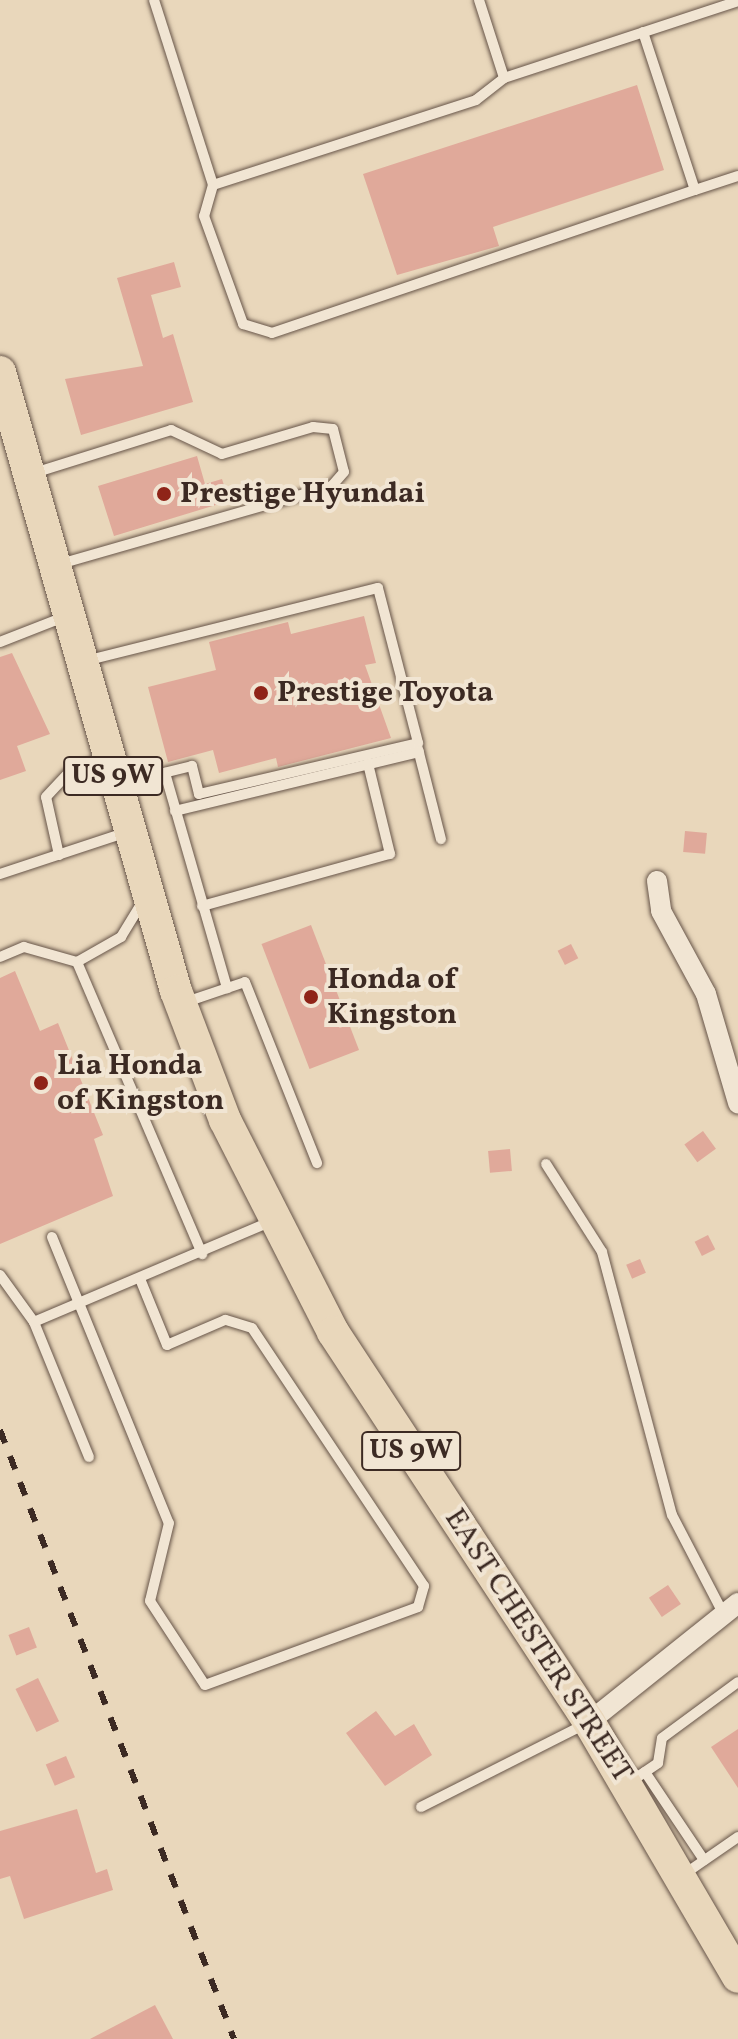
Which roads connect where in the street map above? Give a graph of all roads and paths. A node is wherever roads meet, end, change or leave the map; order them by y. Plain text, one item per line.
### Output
1 (479, 0) edge
2 (158, 1) edge
3 (738, 1) edge
4 (643, 32) junction
5 (504, 78) junction
6 (738, 176) edge
7 (213, 185) junction
8 (695, 190) junction
9 (0, 372) edge
10 (28, 475) junction
11 (56, 565) junction
12 (70, 615) junction
13 (0, 642) edge
14 (81, 662) junction
15 (418, 748) junction
16 (368, 764) junction
17 (112, 771) junction
18 (165, 773) junction
19 (175, 811) junction
20 (129, 832) junction
21 (441, 839) dead end
22 (59, 855) junction
23 (0, 874) edge
24 (657, 881) dead end
25 (148, 894) junction
26 (202, 906) junction
27 (0, 957) edge
28 (77, 962) junction
29 (227, 988) junction
30 (181, 1004) junction
31 (738, 1103) edge
32 (317, 1163) dead end
33 (546, 1164) dead end
34 (272, 1221) junction
35 (52, 1237) dead end
36 (202, 1254) junction
37 (0, 1275) edge
38 (140, 1279) junction
39 (80, 1303) junction
40 (34, 1322) junction
41 (89, 1457) dead end
42 (731, 1609) edge
43 (738, 1682) edge
44 (589, 1722) junction
45 (636, 1778) junction
46 (421, 1807) dead end
47 (738, 1837) edge
48 (693, 1868) junction
49 (738, 1977) edge

1 - 5 lane
2 - 7 lane
3 - 4 lane
4 - 5 lane
4 - 8 lane
5 - 7 lane
6 - 8 lane
7 - 8 lane
9 - 10 main road, EAST CHESTER STREET / US 9W
10 - 11 main road, EAST CHESTER STREET / US 9W
10 - 11 lane
11 - 12 main road, EAST CHESTER STREET / US 9W
12 - 13 lane
12 - 14 main road, EAST CHESTER STREET / US 9W
14 - 15 lane
14 - 17 main road, EAST CHESTER STREET / US 9W
15 - 16 lane
15 - 18 lane
15 - 21 lane
16 - 19 lane
16 - 26 lane
17 - 18 lane
17 - 20 main road, EAST CHESTER STREET / US 9W
17 - 22 lane
18 - 19 lane
19 - 26 lane
20 - 22 lane
20 - 25 main road, EAST CHESTER STREET / US 9W
22 - 23 lane
24 - 31 street
25 - 28 lane
25 - 30 main road, EAST CHESTER STREET / US 9W
26 - 29 lane
27 - 28 lane
28 - 36 lane
29 - 30 lane
29 - 32 lane
30 - 34 main road, EAST CHESTER STREET / US 9W
33 - 42 lane
34 - 36 lane
34 - 44 main road, EAST CHESTER STREET / US 9W
35 - 39 lane
36 - 38 lane
37 - 40 lane
38 - 39 lane
38 - 39 lane
39 - 40 lane
40 - 41 lane
42 - 44 street
43 - 45 lane
44 - 45 main road, EAST CHESTER STREET / US 9W
44 - 46 lane
45 - 48 main road, EAST CHESTER STREET / US 9W
47 - 48 lane
48 - 49 main road, EAST CHESTER STREET / US 9W

